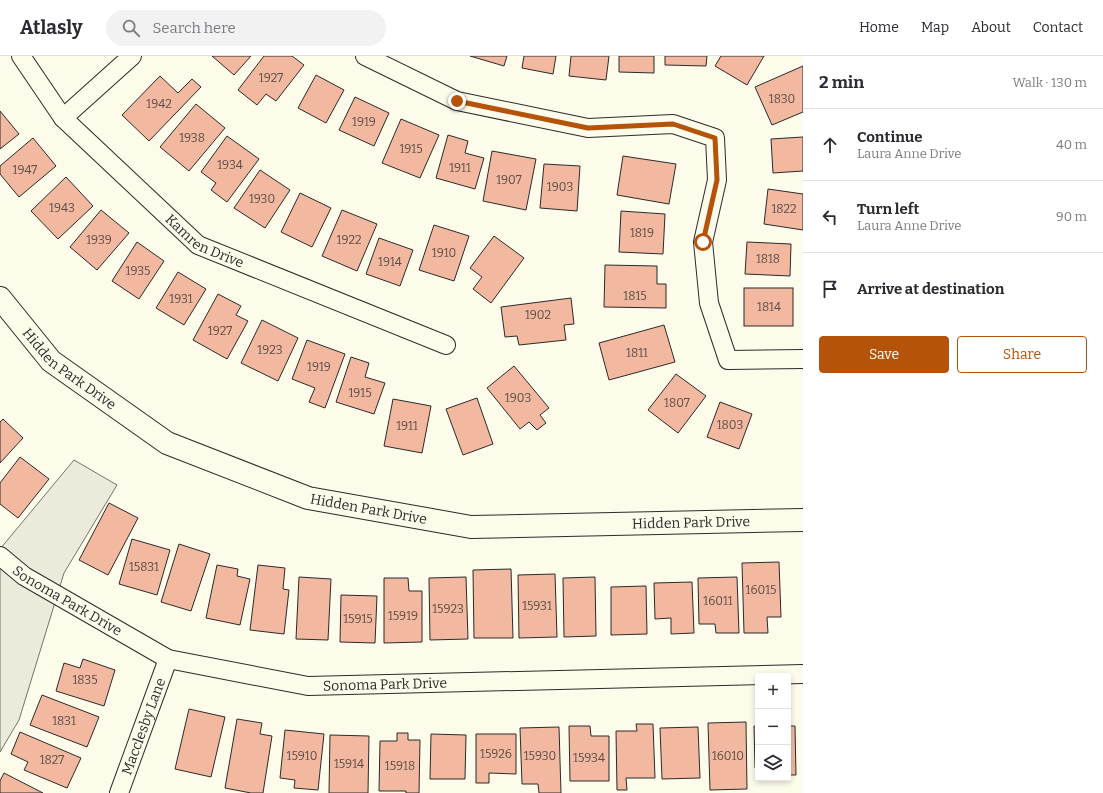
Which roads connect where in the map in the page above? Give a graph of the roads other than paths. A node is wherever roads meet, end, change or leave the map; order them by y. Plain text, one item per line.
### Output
1 (21, 56) edge
2 (132, 56) edge
3 (365, 56) edge
4 (63, 118) junction
5 (0, 298) edge
6 (446, 345) dead end
7 (803, 359) edge
8 (803, 520) edge
9 (0, 556) edge
10 (168, 659) junction
11 (803, 674) edge
12 (119, 793) edge

1 - 4 street, Kamren Drive
2 - 4 street
3 - 7 street
4 - 6 street, Kamren Drive
5 - 8 street, Hidden Park Drive
9 - 10 street, Sonoma Park Drive
10 - 11 street, Sonoma Park Drive
10 - 12 street, Macclesby Lane

